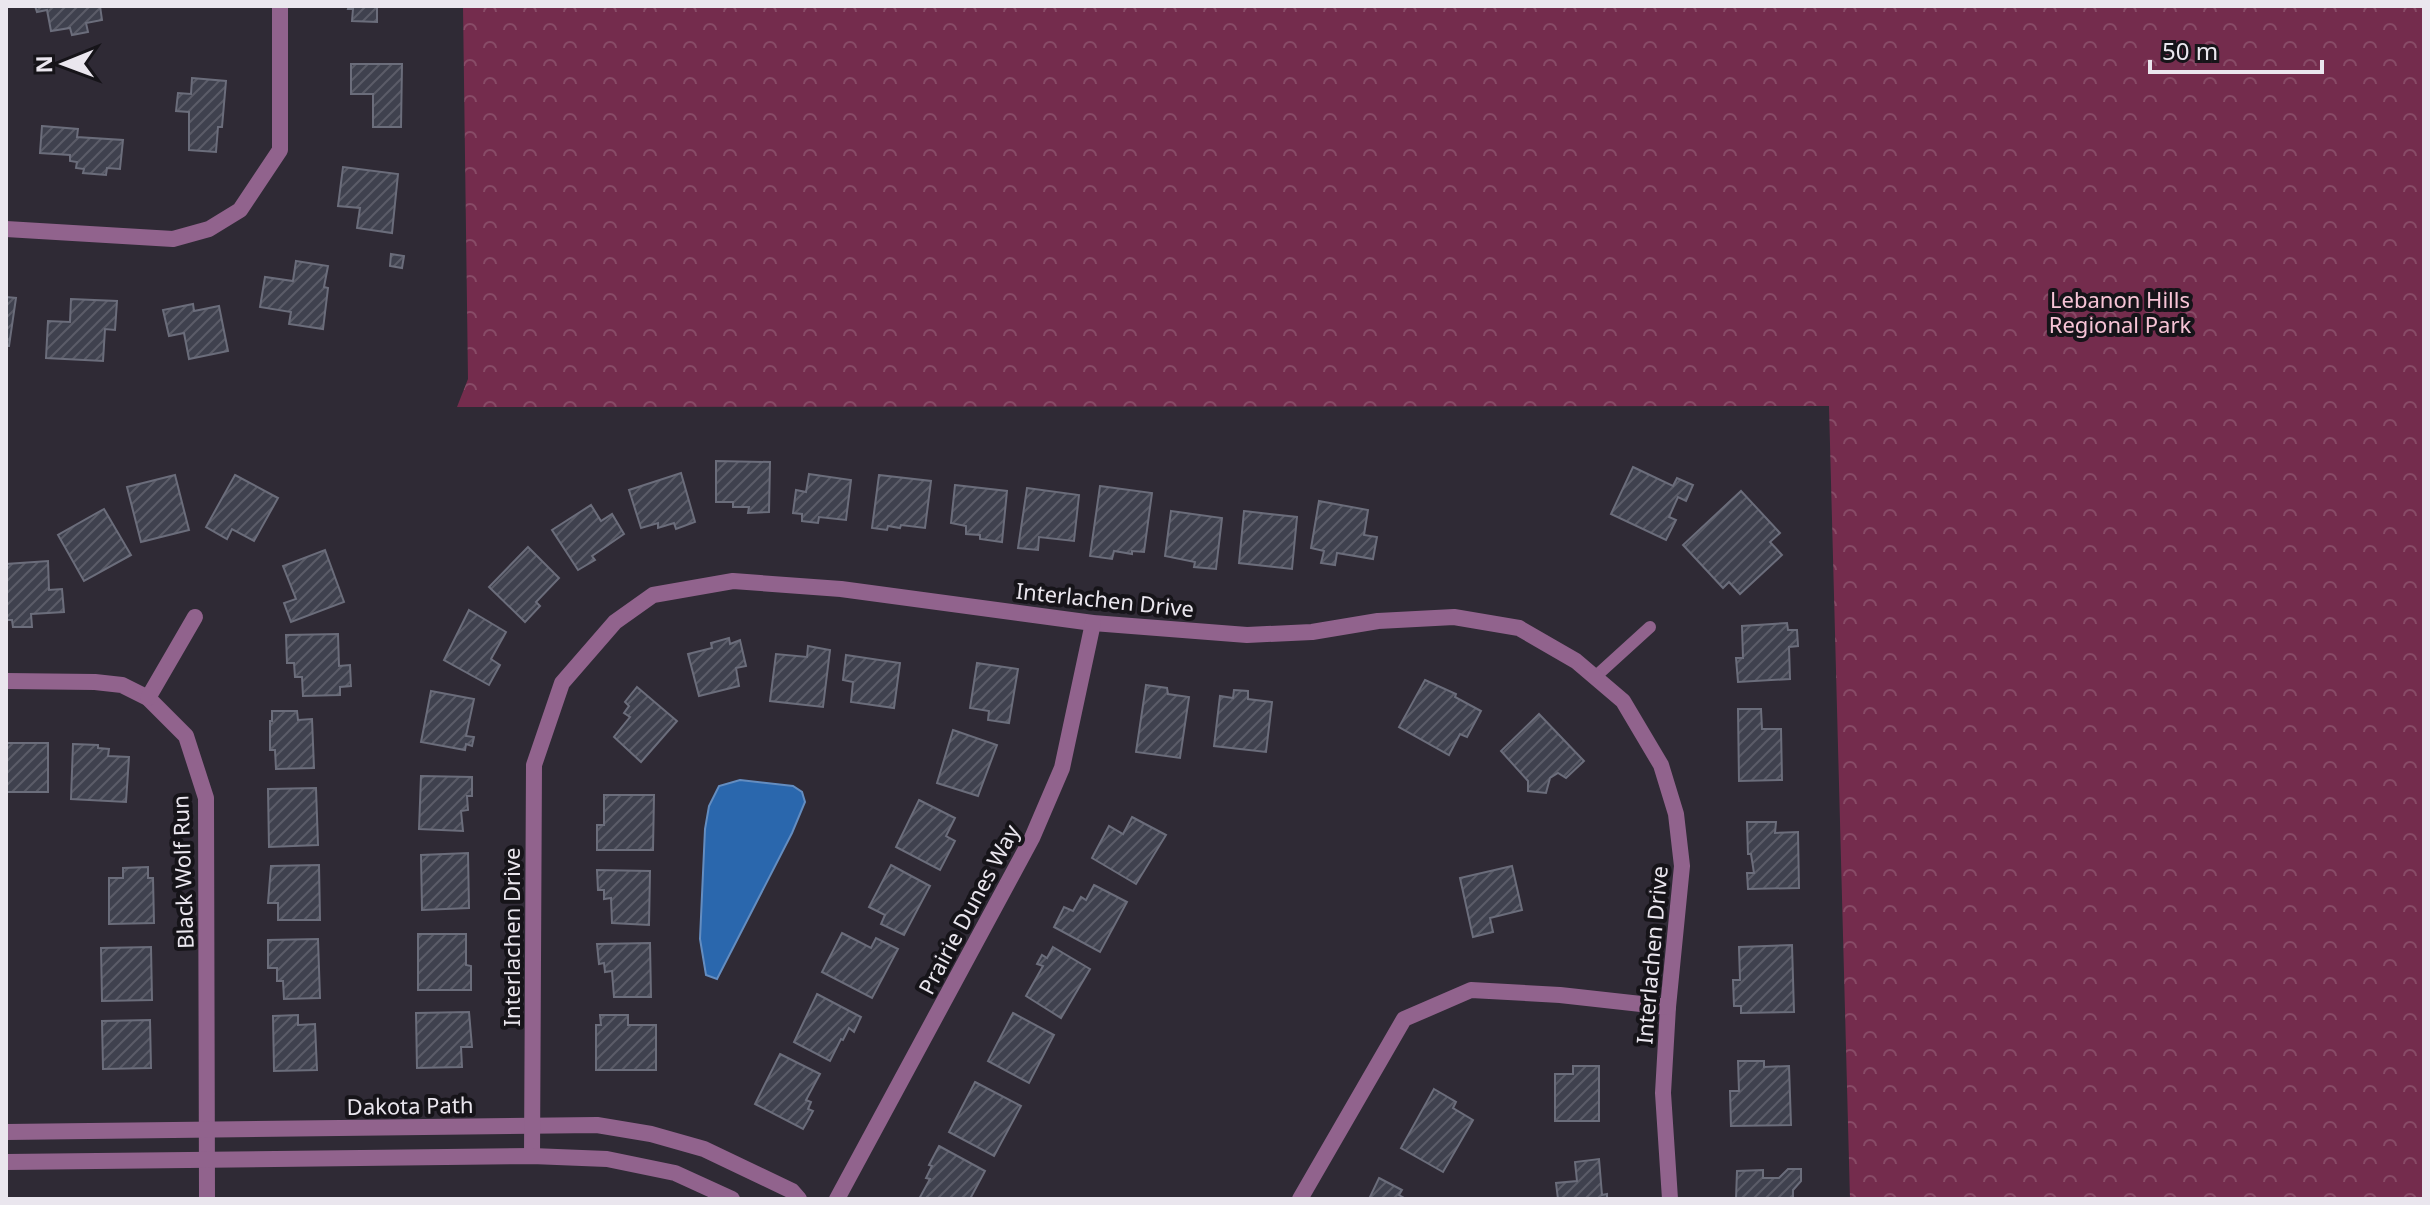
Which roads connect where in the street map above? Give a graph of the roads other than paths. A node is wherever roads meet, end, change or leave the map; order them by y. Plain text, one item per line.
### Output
1 (280, 6) edge
2 (6, 229) edge
3 (195, 617) dead end
4 (1093, 623) junction
5 (1650, 627) dead end
6 (1595, 677) junction
7 (6, 681) edge
8 (148, 698) junction
9 (1668, 1007) junction
10 (533, 1126) junction
11 (206, 1129) junction
12 (6, 1132) edge
13 (532, 1156) junction
14 (207, 1160) junction
15 (6, 1162) edge
16 (207, 1199) edge
17 (732, 1199) edge
18 (799, 1199) edge
19 (837, 1199) edge
20 (1300, 1199) edge
21 (1670, 1199) edge

1 - 2 street
3 - 8 street
4 - 6 street, Interlachen Drive
4 - 10 street, Interlachen Drive
4 - 19 street, Prairie Dunes Way
5 - 6 lane
6 - 9 street, Interlachen Drive
7 - 8 street, Black Wolf Run
8 - 11 street, Black Wolf Run
9 - 20 street
9 - 21 street, Interlachen Drive
10 - 11 street, Dakota Path
10 - 13 street, Interlachen Drive
10 - 18 street, Dakota Path
11 - 12 street, Dakota Path
11 - 14 street, Black Wolf Run
13 - 14 street
13 - 17 street
14 - 15 street
14 - 16 street, Black Wolf Run

